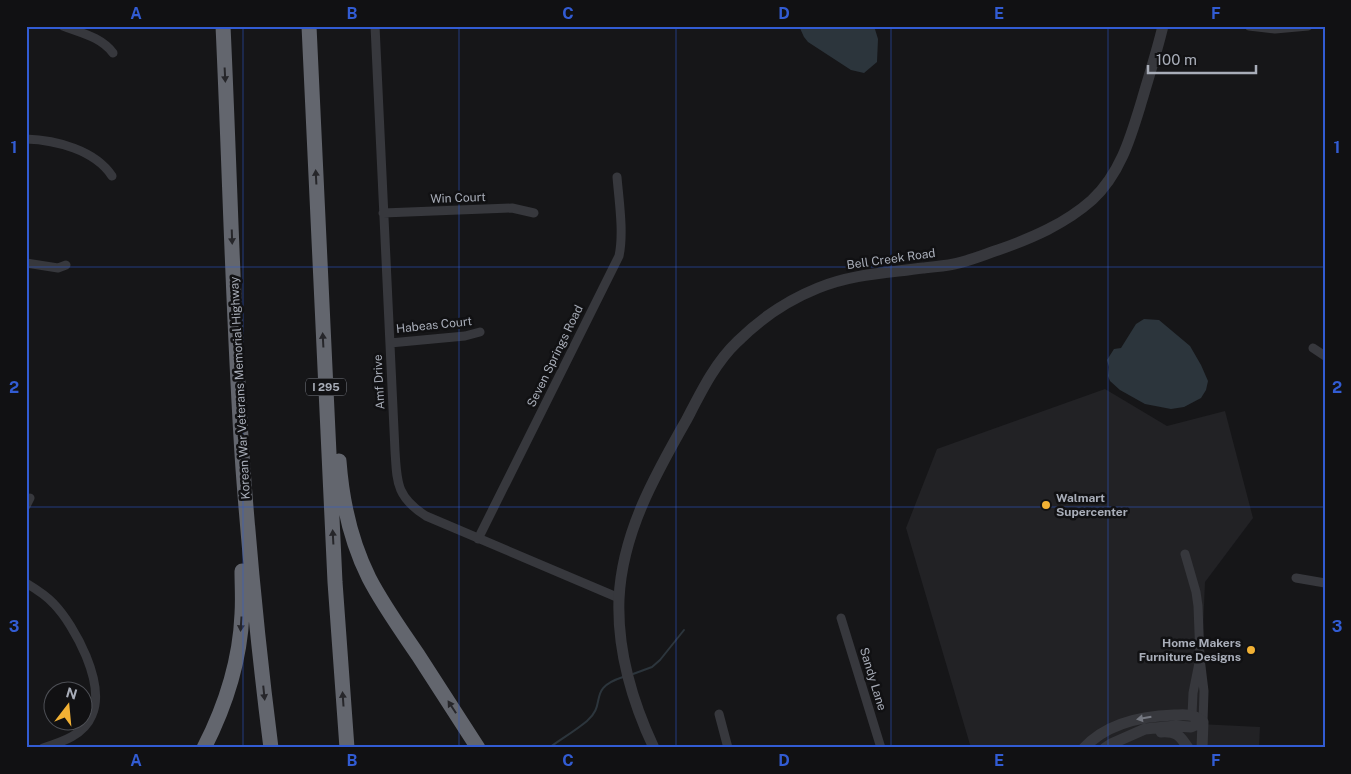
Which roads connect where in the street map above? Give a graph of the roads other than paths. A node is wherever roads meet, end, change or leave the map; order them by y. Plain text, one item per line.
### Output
1 (63, 26) edge
2 (223, 26) edge
3 (309, 26) edge
4 (375, 26) edge
5 (1164, 26) edge
6 (1249, 26) edge
7 (1308, 26) edge
8 (113, 53) dead end
9 (26, 140) edge
10 (112, 176) dead end
11 (617, 177) dead end
12 (383, 213) junction
13 (534, 213) dead end
14 (26, 263) edge
15 (66, 265) dead end
16 (480, 332) dead end
17 (390, 342) junction
18 (1313, 348) dead end
19 (1325, 356) edge
20 (324, 362) junction
21 (243, 470) junction
22 (478, 539) junction
23 (1185, 554) dead end
24 (1296, 578) dead end
25 (26, 583) edge
26 (1325, 583) edge
27 (619, 598) junction
28 (841, 618) dead end
29 (1200, 658) junction
30 (719, 714) dead end
31 (1192, 721) junction
32 (1203, 722) junction
33 (1134, 734) junction
34 (43, 748) edge
35 (204, 748) edge
36 (271, 748) edge
37 (348, 748) edge
38 (478, 748) edge
39 (654, 748) edge
40 (728, 748) edge
41 (881, 748) edge
42 (1084, 748) edge
43 (1105, 748) edge
44 (1189, 748) edge
45 (1202, 748) edge

1 - 8 street
2 -> 21 highway, Korean War Veterans Memorial Highway
20 -> 3 highway, I 295
4 - 12 street, Amf Drive
5 - 27 street, Bell Creek Road
6 - 7 street
9 - 10 street
11 - 22 street, Seven Springs Road
12 - 13 street, Win Court
12 - 17 street, Amf Drive
14 - 15 street
16 - 17 street, Habeas Court
17 - 22 street, Amf Drive
18 - 19 street
37 -> 20 highway, I 295
38 -> 20 highway
21 -> 35 highway
21 -> 36 highway, Korean War Veterans Memorial Highway
22 - 27 street, Amf Drive
23 - 29 street
24 - 26 street
25 - 34 street
27 - 39 street, Bell Creek Road
28 - 41 street, Sandy Lane
29 - 31 street
29 - 32 street
30 - 40 street
31 - 32 street
31 - 33 street
31 -> 42 street
31 - 44 street
32 - 45 street
33 - 43 street
33 - 44 street

